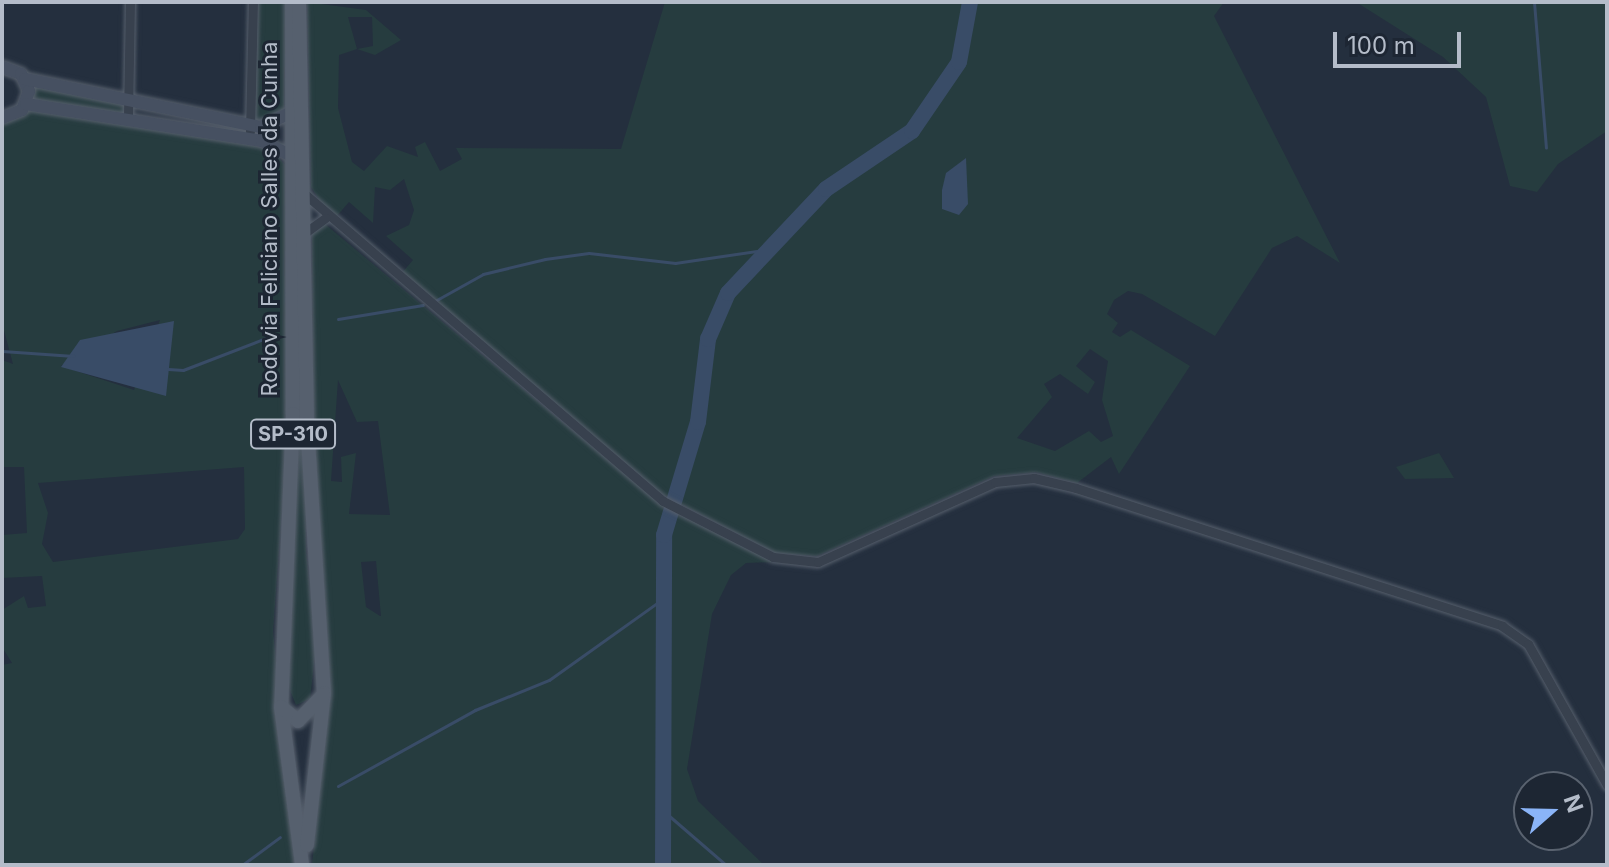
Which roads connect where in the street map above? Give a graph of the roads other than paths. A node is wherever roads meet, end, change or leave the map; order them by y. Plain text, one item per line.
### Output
1 (130, 2) edge
2 (253, 2) edge
3 (292, 2) edge
4 (299, 2) edge
5 (2, 67) edge
6 (25, 79) junction
7 (130, 96) junction
8 (26, 104) junction
9 (290, 113) junction
10 (128, 116) junction
11 (2, 118) edge
12 (250, 121) junction
13 (249, 139) junction
14 (291, 156) junction
15 (306, 195) junction
16 (325, 218) junction
17 (306, 232) junction
18 (324, 693) junction
19 (281, 707) junction
20 (1607, 785) edge
21 (304, 865) edge

1 - 7 street
2 - 12 street
3 - 9 main road, Rodovia Feliciano Salles da Cunha / SP-310
4 - 15 main road, Rodovia Feliciano Salles da Cunha / SP-310
5 - 6 street
6 - 7 street
6 - 8 street
7 - 10 street
7 - 12 street
8 - 10 street
8 - 11 street
9 - 12 street
9 - 14 main road, Rodovia Feliciano Salles da Cunha / SP-310
10 - 13 street
12 - 13 street
13 - 14 street
14 - 19 main road, Rodovia Feliciano Salles da Cunha / SP-310
15 - 16 street
15 - 17 main road, Rodovia Feliciano Salles da Cunha / SP-310
16 - 17 street
16 - 20 street
17 - 18 main road, Rodovia Feliciano Salles da Cunha / SP-310
18 - 19 main road
18 - 21 main road, Rodovia Feliciano Salles da Cunha / SP-310
19 - 21 main road, Rodovia Feliciano Salles da Cunha / SP-310

